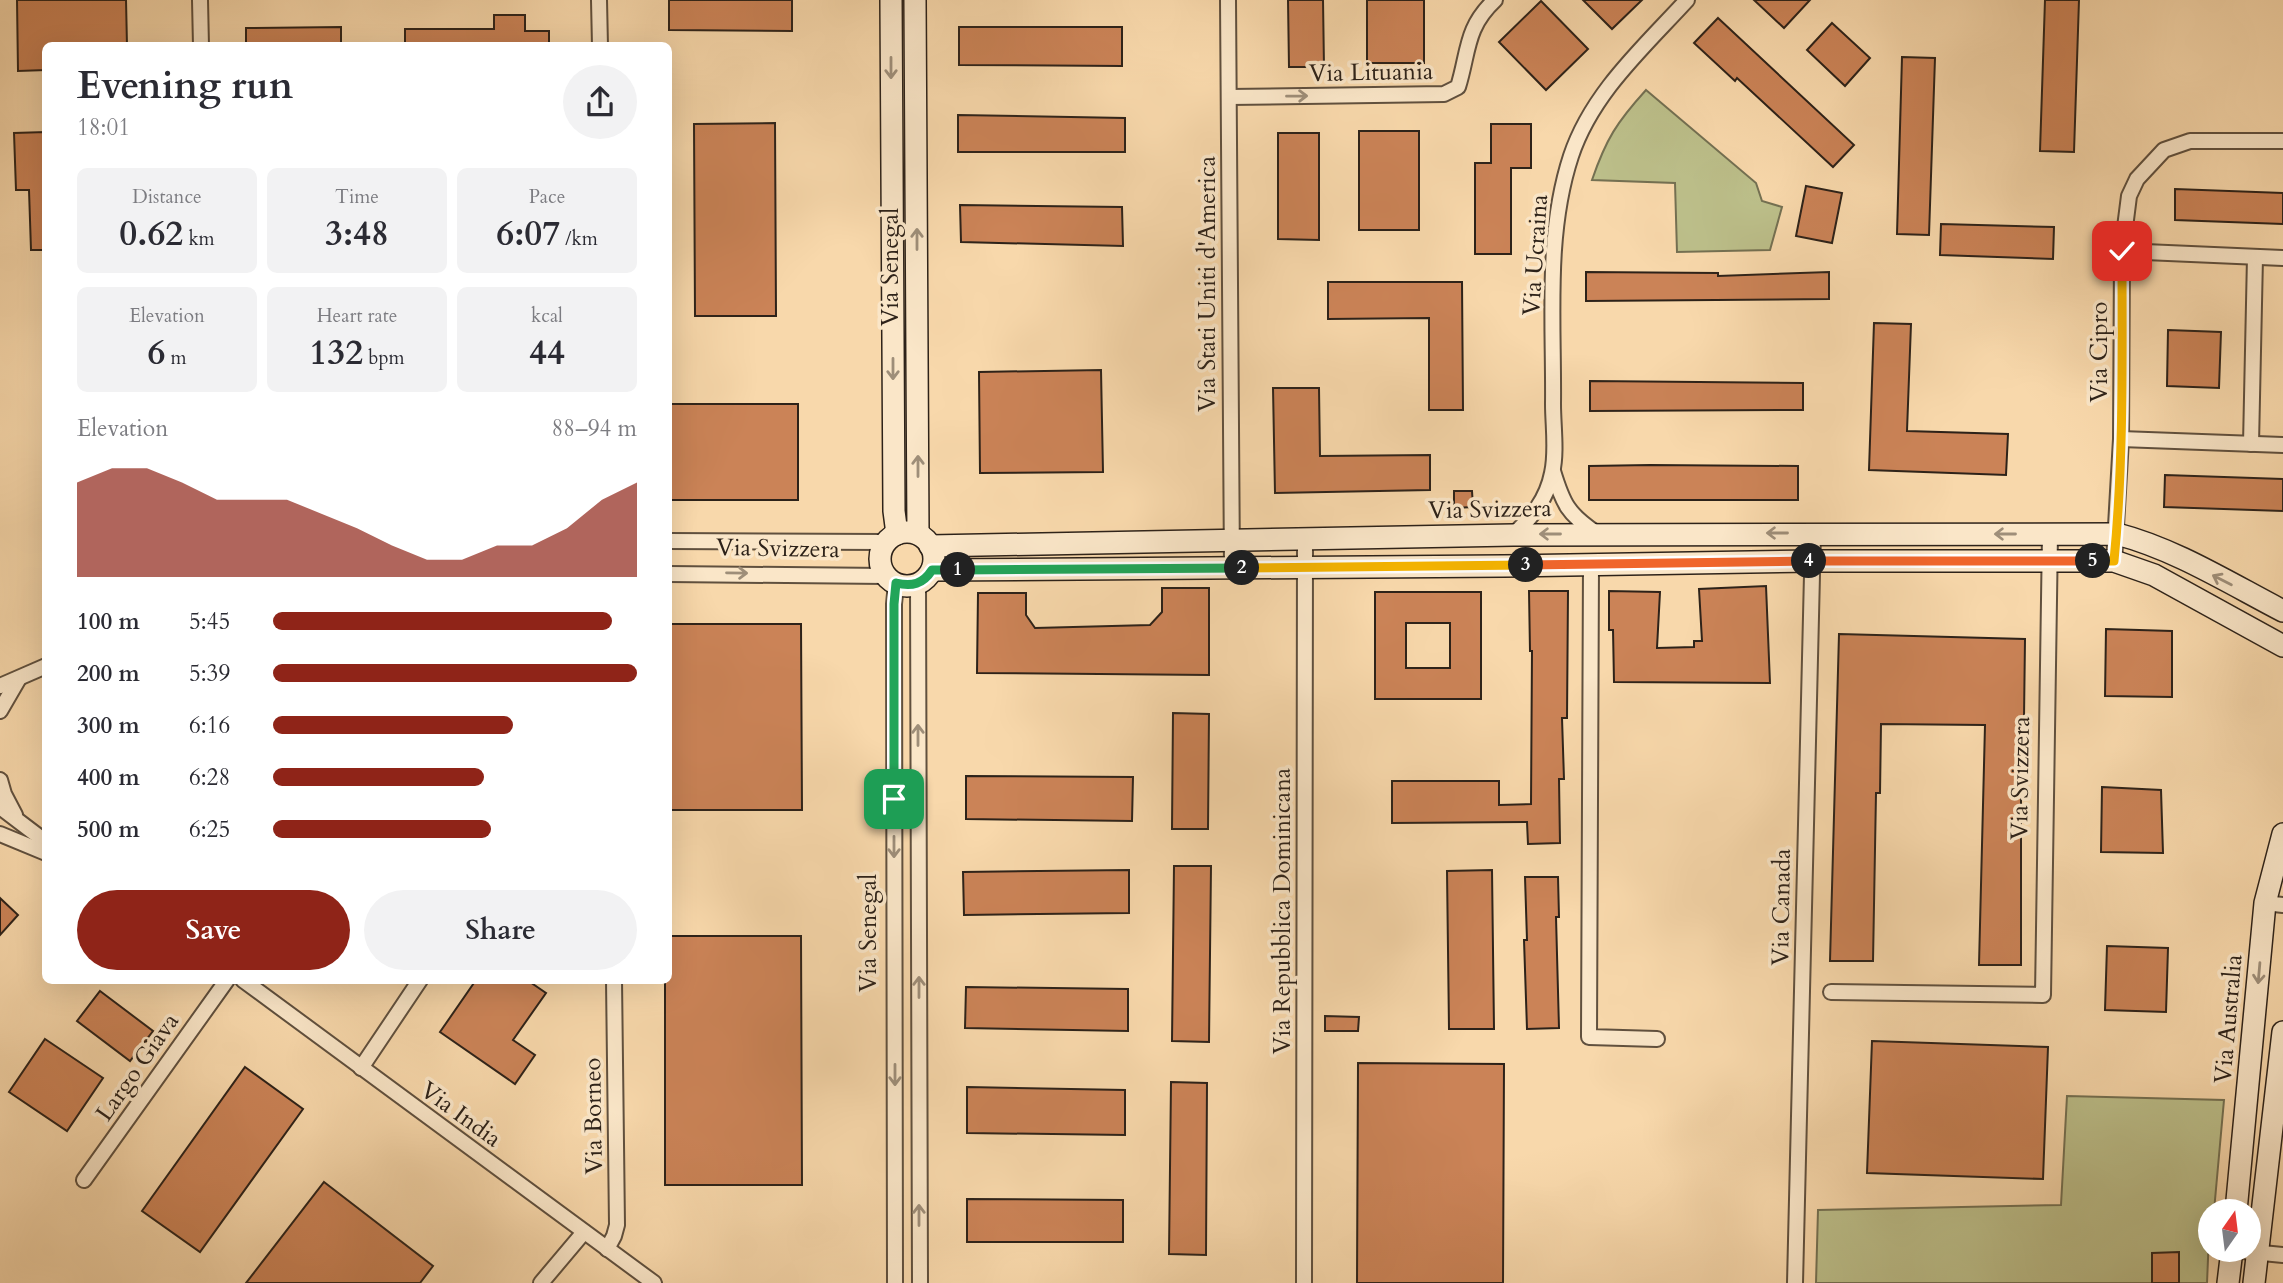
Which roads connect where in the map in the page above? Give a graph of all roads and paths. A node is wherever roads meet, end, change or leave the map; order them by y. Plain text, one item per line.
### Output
1 (200, 0) edge
2 (599, 0) edge
3 (891, 0) edge
4 (915, 0) edge
5 (1228, 0) edge
6 (1495, 0) edge
7 (1687, 0) edge
8 (201, 42) edge
9 (600, 42) edge
10 (1229, 97) junction
11 (2283, 141) edge
12 (2122, 251) junction
13 (2255, 257) junction
14 (2283, 258) edge
15 (2121, 439) junction
16 (2251, 444) junction
17 (2283, 445) edge
18 (1553, 471) junction
19 (1813, 533) junction
20 (1597, 534) junction
21 (2050, 534) junction
22 (2117, 534) junction
23 (1513, 535) junction
24 (908, 539) junction
25 (1232, 540) junction
26 (1305, 540) junction
27 (672, 541) edge
28 (1813, 561) junction
29 (2050, 561) junction
30 (2114, 561) junction
31 (1591, 564) junction
32 (1305, 567) junction
33 (1232, 568) junction
34 (672, 574) edge
35 (925, 577) junction
36 (891, 580) junction
37 (2283, 611) edge
38 (2283, 646) edge
39 (42, 668) edge
40 (18, 680) junction
41 (0, 686) edge
42 (0, 711) edge
43 (0, 780) edge
44 (0, 807) edge
45 (18, 820) junction
46 (0, 834) edge
47 (2283, 834) edge
48 (42, 839) edge
49 (42, 852) edge
50 (2274, 904) edge
51 (224, 984) edge
52 (248, 984) edge
53 (417, 984) edge
54 (614, 984) edge
55 (1831, 992) dead end
56 (2283, 1032) edge
57 (1657, 1039) dead end
58 (361, 1068) junction
59 (2250, 1077) junction
60 (2281, 1078) edge
61 (85, 1180) dead end
62 (2237, 1199) edge
63 (2261, 1229) edge
64 (584, 1232) junction
65 (607, 1249) junction
66 (2261, 1252) edge
67 (2283, 1255) edge
68 (2231, 1262) edge
69 (2257, 1262) edge
70 (541, 1283) edge
71 (654, 1283) edge
72 (895, 1283) edge
73 (920, 1283) edge
74 (1304, 1283) edge
75 (1795, 1283) edge
76 (2228, 1283) edge
77 (2254, 1283) edge

1 - 8 street
2 - 9 street
3 -> 24 main road, Via Senegal
24 -> 4 main road, Via Senegal
5 - 10 street, Via Stati Uniti d'America
10 -> 6 street, Via Lituania
7 - 18 street, Via Ucraina
10 - 25 street, Via Stati Uniti d'America
11 - 12 street, Via Cipro
12 - 13 street
12 - 15 street, Via Cipro
13 - 14 street
13 - 16 street
15 - 16 street
15 - 22 street, Via Cipro
16 - 17 street
18 - 20 street, Via Ucraina
18 - 23 street, Via Ucraina
19 -> 20 main road, Via Svizzera
21 -> 19 main road, Via Svizzera
19 - 28 street, Via Canada
20 -> 23 main road, Via Svizzera
21 - 22 main road, Via Svizzera
21 - 29 street, Via Svizzera
22 - 30 street, Via Cipro
37 -> 22 main road, Via Svizzera
23 - 26 main road, Via Svizzera
24 - 25 main road, Via Svizzera
24 - 27 street, Via Svizzera
24 - 35 main road
24 - 36 main road
25 - 26 main road, Via Svizzera
25 - 33 street, Via Stati Uniti d'America
26 - 32 street, Via Repubblica Dominicana
28 - 29 main road
28 - 31 main road
28 - 75 street, Via Canada
29 - 30 main road
29 - 55 street, Via Svizzera
30 - 38 main road
31 - 32 main road
31 - 57 street
32 - 33 main road
32 - 74 street, Via Repubblica Dominicana
33 - 35 main road
34 -> 36 street, Via Svizzera
35 - 36 main road
73 -> 35 street, Via Senegal
36 -> 72 street, Via Senegal
39 - 40 street
40 - 41 street
40 - 42 street
43 - 45 street
44 - 45 street
45 - 48 street
46 - 49 street
47 - 50 main road, Via Australia
50 -> 59 main road, Via Australia
51 - 61 street, Largo Giava
52 - 58 street, Via India
53 - 58 street
54 - 65 street, Via Borneo
56 - 60 main road
58 - 64 street, Via India
59 - 60 street
59 - 62 main road, Via Australia
60 - 63 main road
64 - 65 street, Via India
64 - 70 street
65 - 71 street, Via India
66 - 67 street
68 - 76 main road
69 - 77 main road

